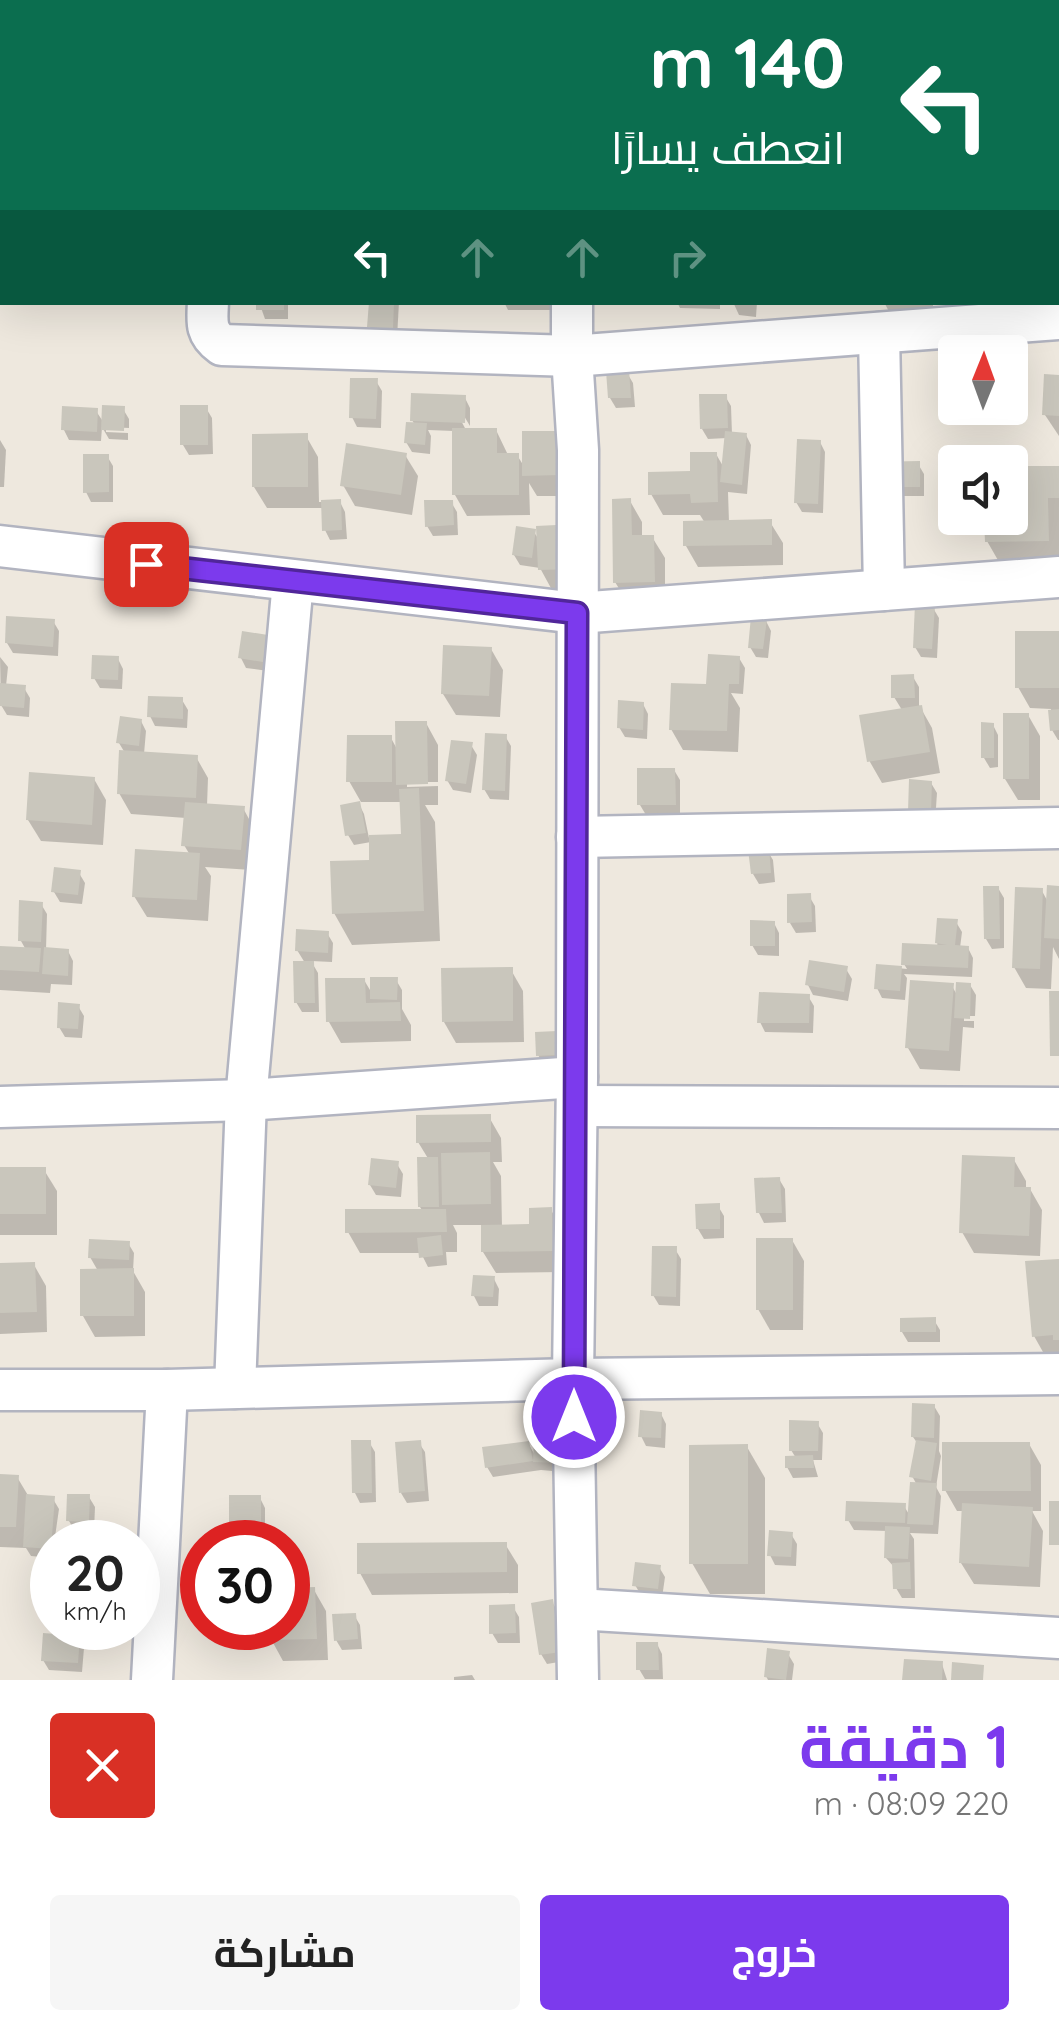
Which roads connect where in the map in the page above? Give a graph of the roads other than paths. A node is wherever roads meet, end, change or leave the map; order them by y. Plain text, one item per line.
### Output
1 (208, 305) edge
2 (572, 305) edge
3 (1059, 320) edge
4 (880, 333) junction
5 (572, 356) junction
6 (0, 546) edge
7 (1059, 577) edge
8 (293, 582) junction
9 (884, 590) junction
10 (577, 613) junction
11 (1059, 828) edge
12 (577, 837) junction
13 (577, 1091) junction
14 (246, 1100) junction
15 (0, 1107) edge
16 (1059, 1108) edge
17 (1059, 1374) edge
18 (574, 1379) junction
19 (235, 1388) junction
20 (0, 1390) edge
21 (167, 1390) junction
22 (577, 1608) junction
23 (1059, 1638) edge
24 (152, 1680) edge
25 (578, 1680) edge

1 - 5 street
2 - 5 street
3 - 4 street
4 - 5 street
4 - 9 street
5 - 10 street
6 - 8 street
7 - 9 street
8 - 10 street
8 - 14 street
9 - 10 street
10 - 12 street
11 - 12 street
12 - 13 street
13 - 14 street
13 - 16 street
13 - 18 street
14 - 15 street
14 - 19 street
17 - 18 street
18 - 19 street
18 - 22 street
19 - 21 street
20 - 21 street
21 - 24 street
22 - 23 street
22 - 25 street

